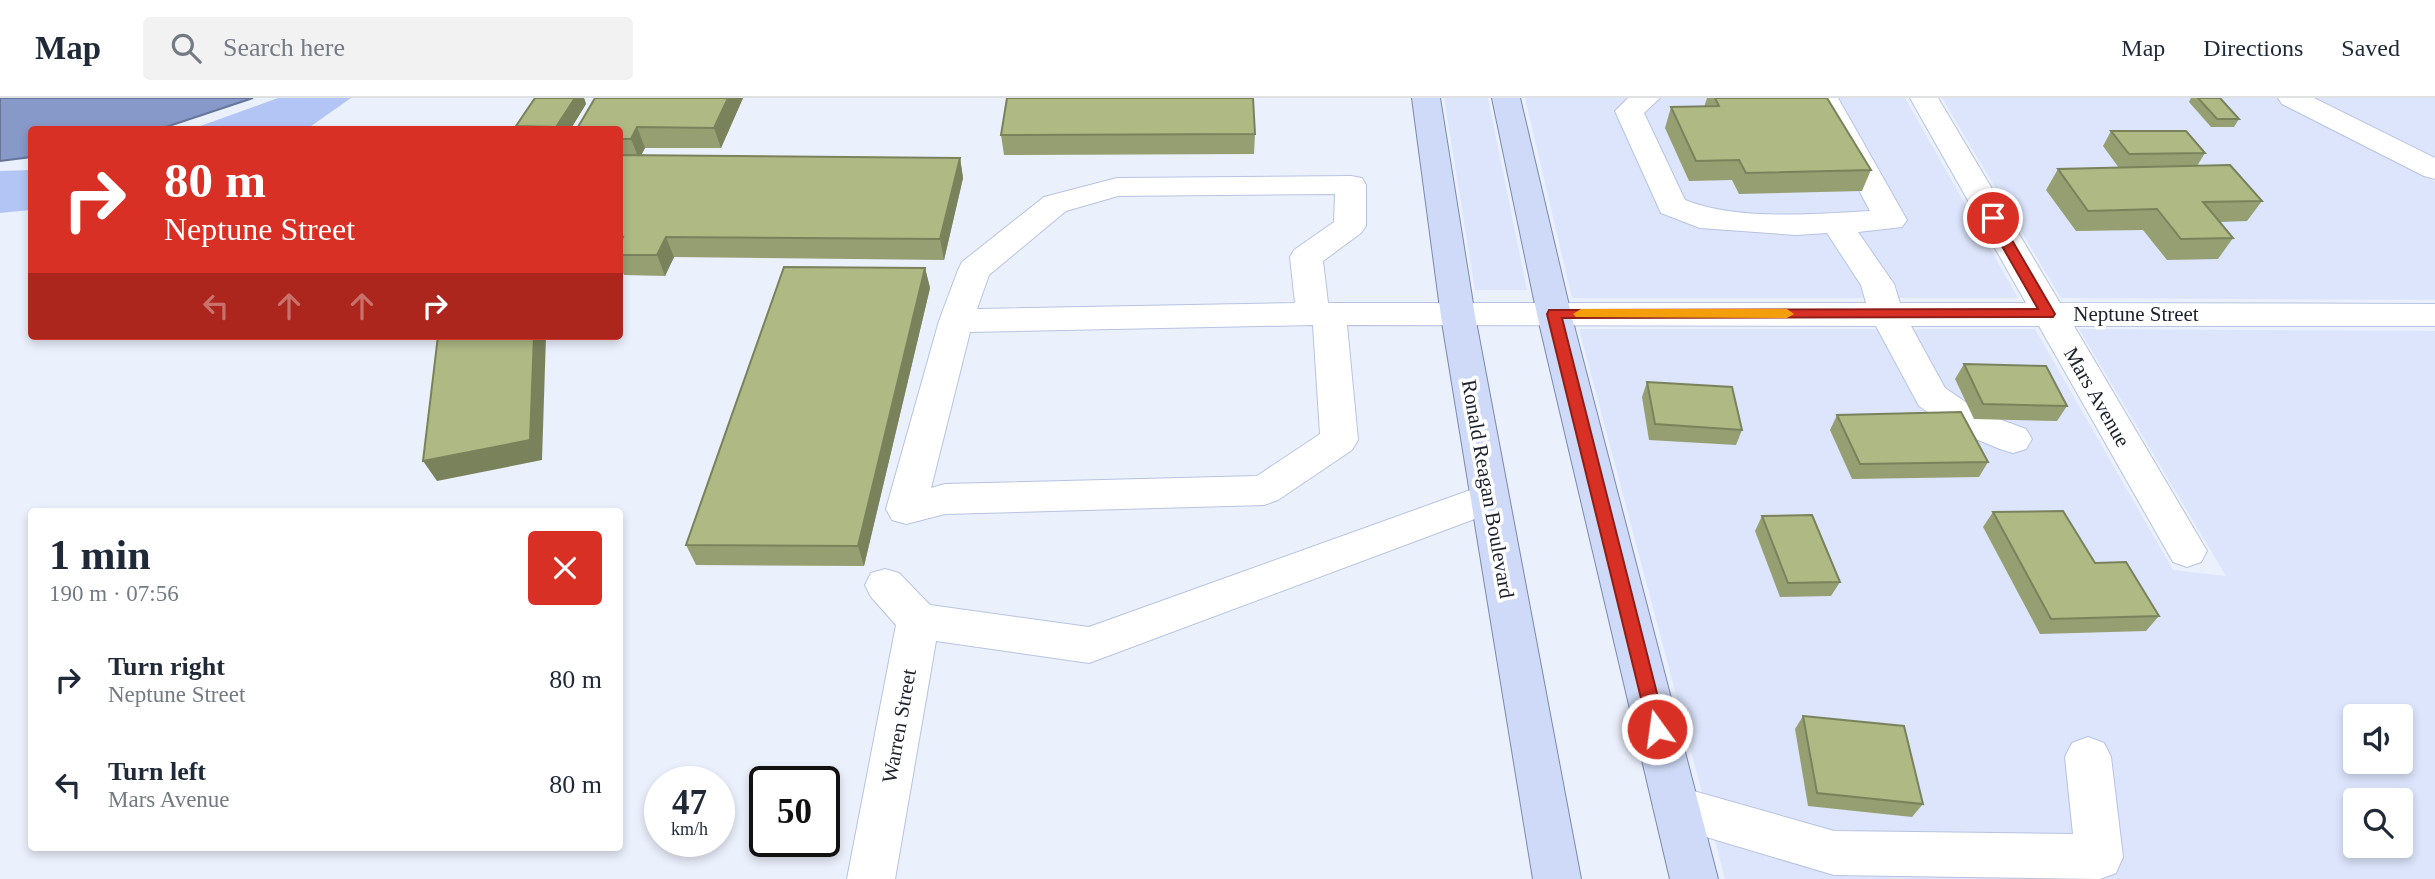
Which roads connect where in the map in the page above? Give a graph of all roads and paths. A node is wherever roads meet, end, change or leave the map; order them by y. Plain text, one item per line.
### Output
1 (1426, 98) edge
2 (1507, 98) edge
3 (1646, 98) edge
4 (1824, 98) edge
5 (1924, 98) edge
6 (2292, 98) edge
7 (2435, 170) edge
8 (1836, 223) junction
9 (1321, 314) junction
10 (1554, 314) junction
11 (1887, 314) junction
12 (2048, 314) junction
13 (2435, 315) edge
14 (1458, 316) junction
15 (956, 321) junction
16 (2012, 439) dead end
17 (1490, 498) junction
18 (2187, 551) dead end
19 (885, 585) dead end
20 (918, 621) junction
21 (2088, 757) dead end
22 (1676, 807) junction
23 (871, 879) edge
24 (1557, 879) edge
25 (1694, 879) edge

1 - 14 main road, Ronald Reagan Boulevard
2 - 10 main road
3 - 8 street
4 - 8 street
5 - 12 street, Mars Avenue
6 - 7 street
8 - 11 street
9 - 14 street, Neptune Street
9 - 15 street, Neptune Street
9 - 15 street
9 - 15 street
10 - 11 street, Neptune Street
10 - 14 street, Neptune Street
10 - 22 main road
11 - 12 street, Neptune Street
11 - 16 street
12 - 13 street, Neptune Street
12 - 18 street, Mars Avenue
14 - 17 main road, Ronald Reagan Boulevard
17 - 20 street
17 - 24 main road, Ronald Reagan Boulevard
19 - 20 street
20 - 23 street, Warren Street
21 - 22 street
22 - 25 main road

